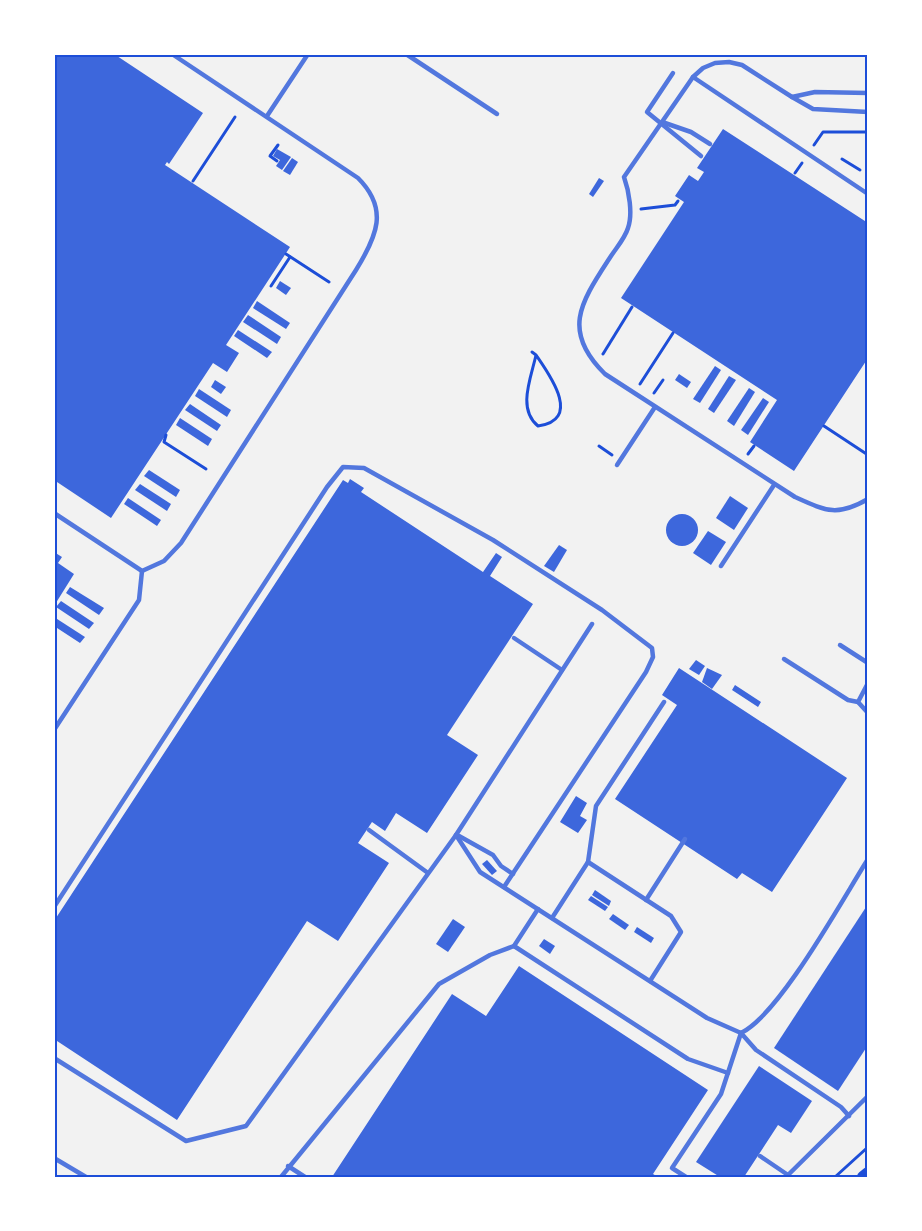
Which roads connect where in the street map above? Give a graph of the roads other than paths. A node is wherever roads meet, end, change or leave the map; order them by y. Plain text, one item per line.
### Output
1 (172, 54) edge
2 (308, 54) edge
3 (406, 54) edge
4 (673, 73) dead end
5 (693, 77) junction
6 (868, 93) edge
7 (792, 97) junction
8 (868, 112) edge
9 (497, 114) dead end
10 (267, 116) junction
11 (663, 122) junction
12 (710, 144) dead end
13 (701, 156) dead end
14 (868, 194) edge
15 (656, 407) junction
16 (617, 465) dead end
17 (774, 485) junction
18 (868, 499) edge
19 (54, 513) edge
20 (721, 566) dead end
21 (142, 571) junction
22 (592, 624) dead end
23 (514, 638) dead end
24 (840, 645) dead end
25 (784, 659) dead end
26 (868, 663) edge
27 (562, 670) junction
28 (868, 684) edge
29 (664, 702) dead end
30 (858, 702) junction
31 (868, 713) edge
32 (54, 730) edge
33 (369, 830) dead end
34 (456, 835) junction
35 (685, 839) dead end
36 (868, 859) edge
37 (588, 862) junction
38 (428, 873) junction
39 (513, 874) junction
40 (504, 887) junction
41 (646, 900) junction
42 (54, 907) edge
43 (538, 909) junction
44 (552, 918) junction
45 (514, 946) junction
46 (650, 981) junction
47 (741, 1033) junction
48 (54, 1058) edge
49 (728, 1073) junction
50 (868, 1096) edge
51 (849, 1116) junction
52 (760, 1156) dead end
53 (54, 1158) edge
54 (288, 1166) junction
55 (868, 1173) edge
56 (787, 1176) edge
57 (87, 1177) edge
58 (281, 1177) edge
59 (305, 1177) edge
60 (686, 1177) edge
61 (863, 1177) edge

1 - 10 lane
2 - 10 lane
3 - 9 lane
4 - 11 lane
5 - 7 lane
5 - 11 lane
5 - 14 lane
6 - 7 lane
7 - 8 lane
10 - 21 lane
11 - 12 lane
11 - 13 lane
11 - 15 lane
15 - 16 lane
15 - 17 lane
17 - 18 lane
17 - 20 lane
19 - 21 lane
21 - 32 lane
22 - 27 lane
23 - 27 lane
24 - 26 lane
25 - 30 lane
27 - 34 lane
28 - 30 lane
29 - 37 lane
30 - 31 lane
33 - 38 lane
34 - 38 lane
34 - 39 lane
34 - 40 lane
35 - 41 lane
36 - 47 lane
37 - 41 lane
37 - 44 lane
38 - 48 lane
39 - 40 lane
39 - 42 lane
40 - 43 lane
41 - 46 lane
43 - 44 lane
43 - 45 lane
44 - 46 lane
45 - 49 lane
45 - 54 lane
46 - 47 lane
47 - 49 lane
47 - 51 lane
49 - 60 lane
50 - 51 lane
51 - 56 lane
52 - 56 lane
53 - 57 lane
54 - 58 lane
54 - 59 lane
55 - 61 main road

